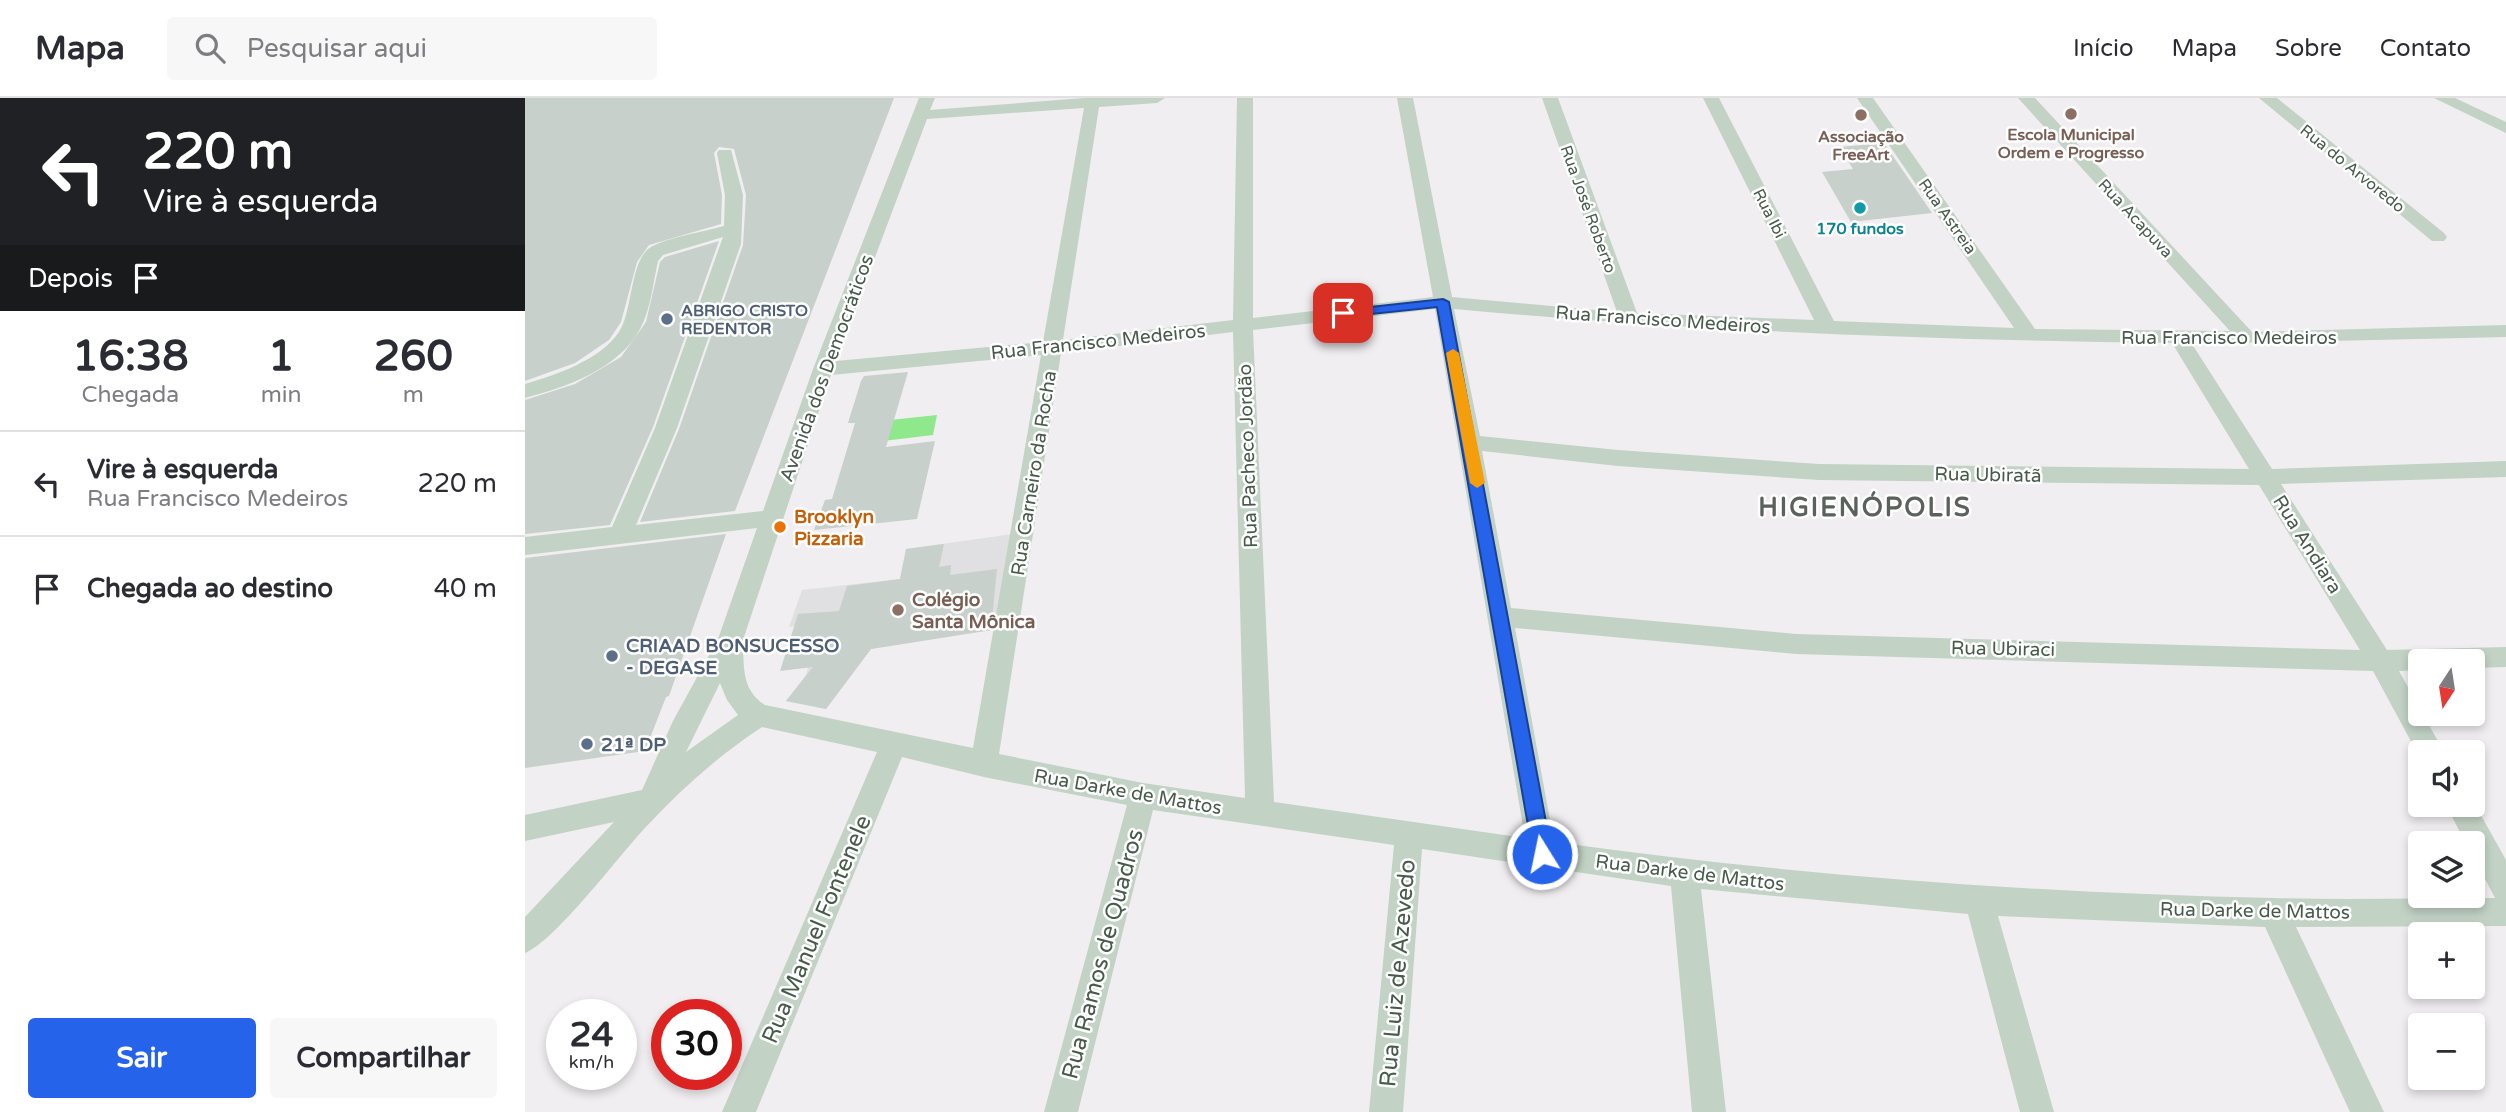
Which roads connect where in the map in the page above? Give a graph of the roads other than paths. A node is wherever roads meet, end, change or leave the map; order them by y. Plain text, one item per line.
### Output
1 (1157, 98) edge
2 (1245, 98) edge
3 (1405, 98) edge
4 (1550, 98) edge
5 (1711, 98) edge
6 (1864, 98) edge
7 (2026, 98) edge
8 (2267, 98) edge
9 (2442, 98) edge
10 (1092, 101) edge
11 (924, 107) edge
12 (2506, 128) edge
13 (725, 153) dead end
14 (735, 228) junction
15 (2438, 237) dead end
16 (1443, 302) junction
17 (1629, 319) junction
18 (1243, 325) junction
19 (1828, 329) junction
20 (2506, 331) edge
21 (2029, 335) junction
22 (2247, 338) junction
23 (2179, 339) junction
24 (1054, 347) junction
25 (823, 369) junction
26 (525, 391) edge
27 (1470, 442) junction
28 (2506, 469) edge
29 (2266, 477) junction
30 (772, 518) junction
31 (620, 535) junction
32 (525, 546) edge
33 (1501, 617) junction
34 (730, 640) junction
35 (2506, 657) edge
36 (2380, 661) junction
37 (759, 715) junction
38 (2424, 740) edge
39 (893, 746) junction
40 (984, 765) junction
41 (1143, 796) junction
42 (651, 802) junction
43 (1260, 814) junction
44 (2467, 817) edge
45 (525, 828) edge
46 (1409, 835) junction
47 (1542, 854) junction
48 (1685, 874) junction
49 (2506, 888) edge
50 (1979, 901) junction
51 (2274, 912) junction
52 (2506, 912) edge
53 (529, 932) edge
54 (739, 1112) edge
55 (1061, 1112) edge
56 (1386, 1112) edge
57 (1709, 1112) edge
58 (2037, 1112) edge
59 (2367, 1112) edge

1 - 10 street
2 - 18 street, Rua Pacheco Jordão
3 - 16 street
4 - 17 street, Rua José Roberto
5 - 19 street, Rua Ibi
6 - 21 street, Rua Astreia
7 - 22 street, Rua Acapuva
8 - 15 street, Rua do Arvoredo
9 - 12 street
10 - 11 street
10 - 24 street, Rua Carneiro da Rocha
11 - 25 street, Avenida dos Democráticos
13 - 14 street
14 - 26 street
14 - 31 street
16 - 17 street, Rua Francisco Medeiros
16 - 18 street, Rua Francisco Medeiros
16 - 27 street
17 - 19 street, Rua Francisco Medeiros
18 - 24 street, Rua Francisco Medeiros
18 - 43 street, Rua Pacheco Jordão
19 - 21 street, Rua Francisco Medeiros
20 - 22 street, Rua Francisco Medeiros
21 - 23 street, Rua Francisco Medeiros
22 - 23 street, Rua Francisco Medeiros
23 - 29 street, Rua Andiara
24 - 25 street, Rua Francisco Medeiros
24 - 40 street, Rua Carneiro da Rocha
25 - 30 street, Avenida dos Democráticos
27 - 29 street, Rua Ubiratã
27 - 33 street
28 - 29 street, Rua Ubiratã
29 - 36 street, Rua Andiara
30 - 31 street
30 - 34 street, Avenida dos Democráticos
31 - 32 street
33 - 36 street, Rua Ubiraci
33 - 47 street
34 - 37 street, Avenida dos Democráticos
34 - 42 street, Avenida dos Democráticos
35 - 36 street, Rua Ubiraci
36 - 38 street, Rua Andiara
37 - 39 street, Rua Darke de Mattos
37 - 42 street, Avenida dos Democráticos
39 - 40 street, Rua Darke de Mattos
39 - 54 street, Rua Manuel Fontenele
40 - 41 street, Rua Darke de Mattos
41 - 43 street, Rua Darke de Mattos
41 - 55 street, Rua Ramos de Quadros
42 - 45 street
42 - 53 street, Avenida dos Democráticos
43 - 46 street, Rua Darke de Mattos
44 - 49 street
46 - 47 street, Rua Darke de Mattos
46 - 56 street, Rua Luiz de Azevedo
47 - 48 street, Rua Darke de Mattos
48 - 50 street, Rua Darke de Mattos
48 - 57 street
50 - 51 street, Rua Darke de Mattos
50 - 58 street
51 - 52 street, Rua Darke de Mattos
51 - 59 street

